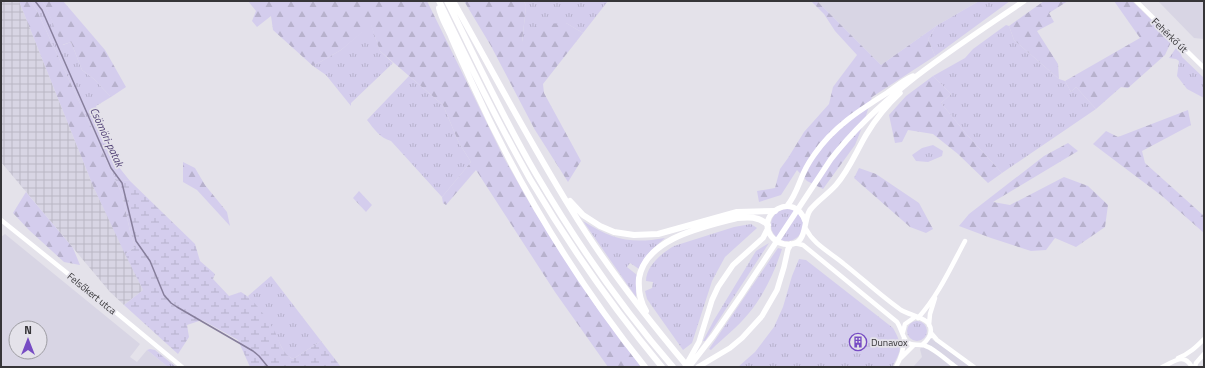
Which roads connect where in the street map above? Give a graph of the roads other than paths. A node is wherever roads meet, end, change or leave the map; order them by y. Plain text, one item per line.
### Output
1 (438, 1) edge
2 (447, 1) edge
3 (453, 1) edge
4 (1024, 1) edge
5 (1136, 1) edge
6 (1204, 68) edge
7 (918, 74) junction
8 (559, 189) junction
9 (787, 206) junction
10 (775, 211) junction
11 (1, 220) edge
12 (806, 221) junction
13 (768, 226) junction
14 (806, 228) junction
15 (965, 241) dead end
16 (793, 243) junction
17 (938, 291) junction
18 (917, 317) junction
19 (651, 322) junction
20 (929, 324) junction
21 (931, 333) junction
22 (903, 334) junction
23 (1204, 340) edge
24 (914, 345) junction
25 (922, 345) junction
26 (1204, 354) edge
27 (1177, 359) junction
28 (900, 360) junction
29 (700, 366) edge
30 (1168, 366) edge
31 (182, 367) edge
32 (645, 367) edge
33 (662, 367) edge
34 (673, 367) edge
35 (687, 367) edge
36 (896, 367) edge
37 (956, 367) edge
38 (974, 367) edge
39 (1162, 367) edge
40 (1193, 367) edge

1 - 32 highway
1 - 33 highway
2 - 34 highway
3 - 8 highway
4 - 7 main road
5 - 6 street, Fehérkő út
7 - 9 main road
7 - 12 main road
7 - 35 main road
8 - 10 highway
8 - 19 highway
9 - 10 main road
9 - 12 main road
10 - 13 main road
11 - 31 street, Felsőkert utca
12 - 14 main road
13 - 16 main road
13 - 19 highway
13 - 35 main road
14 - 16 main road
14 - 18 street
15 - 17 street
16 - 22 street
16 - 29 main road
17 - 18 street
17 - 20 street
18 - 20 street
18 - 22 street
19 - 35 highway
20 - 21 street
21 - 25 street
21 - 38 street
22 - 24 street
22 - 28 street
23 - 27 street
24 - 25 street
24 - 28 street
25 - 37 street
26 - 40 street
27 - 30 street
27 - 40 street
28 - 36 street
30 - 39 street

